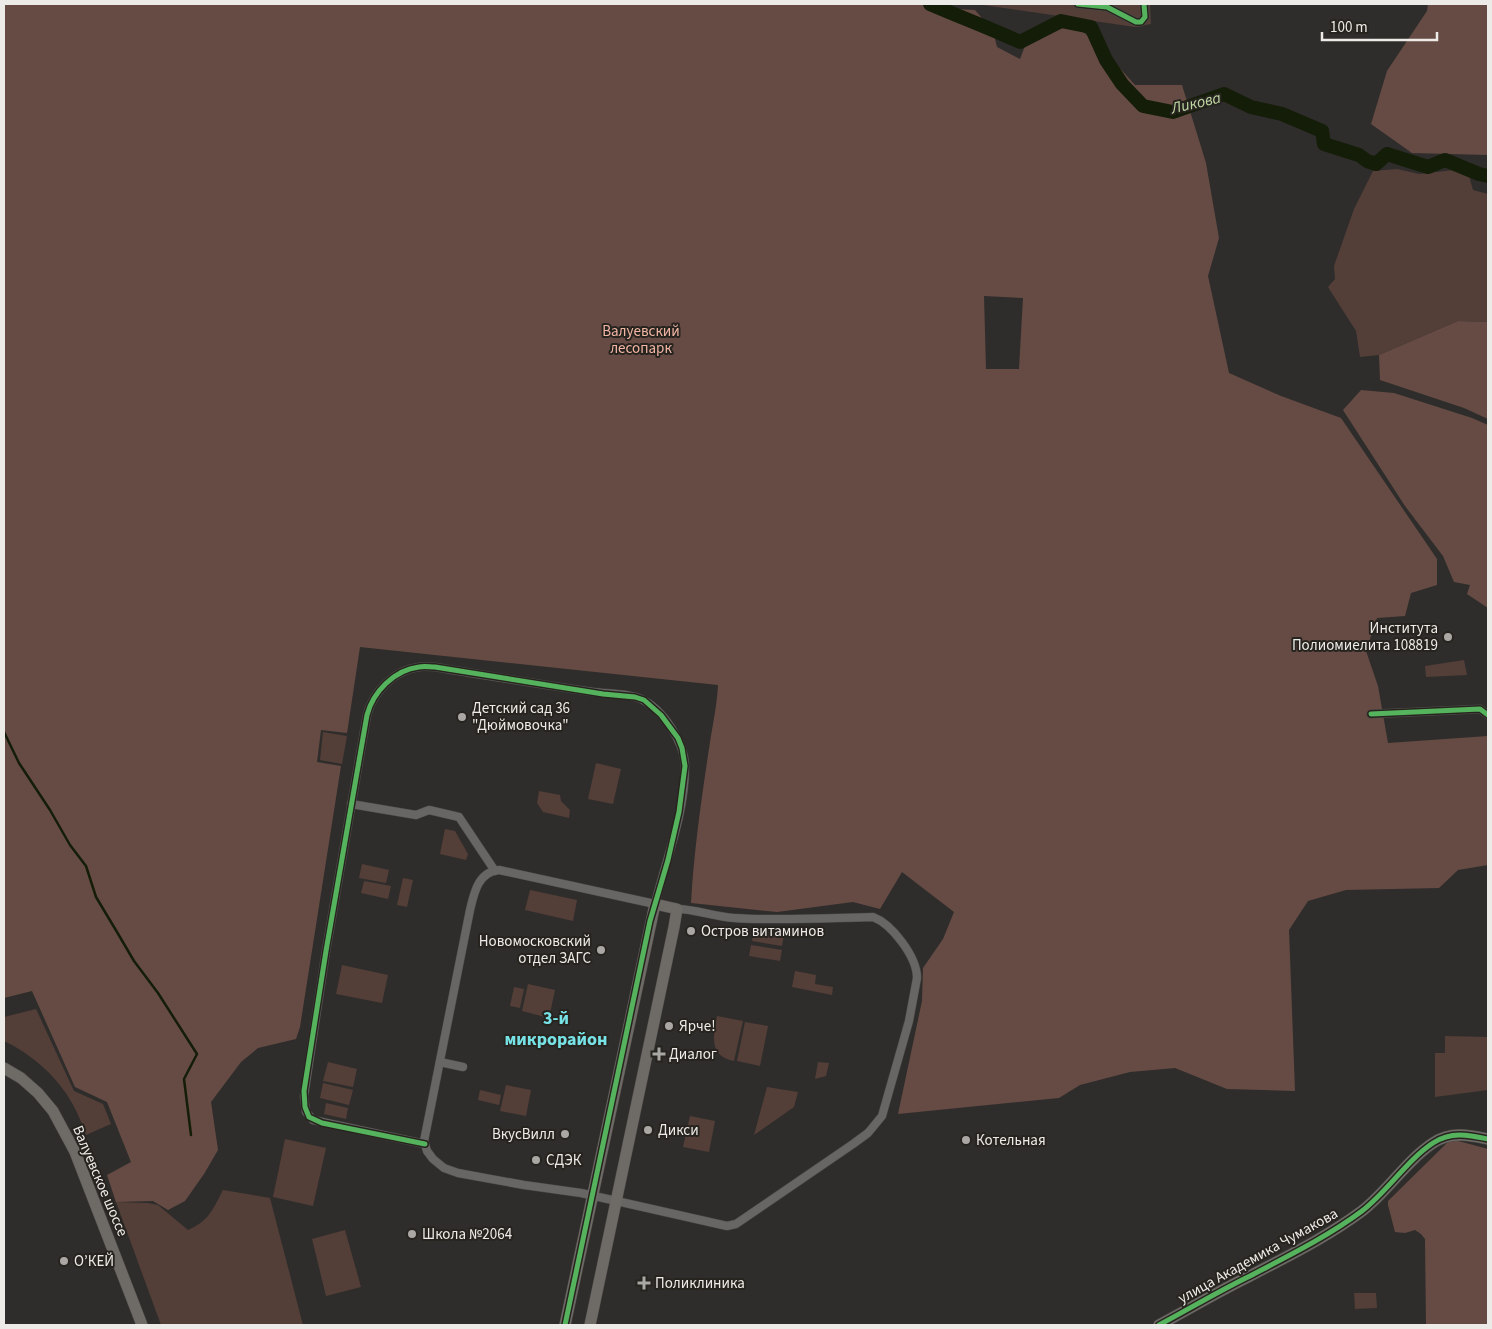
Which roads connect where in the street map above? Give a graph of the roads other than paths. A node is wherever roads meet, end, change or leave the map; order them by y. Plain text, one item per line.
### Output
1 (1078, 4) edge
2 (1144, 4) edge
3 (1371, 714) dead end
4 (1488, 715) edge
5 (351, 804) junction
6 (495, 871) junction
7 (655, 904) junction
8 (677, 909) junction
9 (440, 1062) junction
10 (463, 1067) dead end
11 (4, 1068) edge
12 (1488, 1139) edge
13 (425, 1144) junction
14 (592, 1197) junction
15 (616, 1202) junction
16 (142, 1325) edge
17 (565, 1325) edge
18 (590, 1325) edge
19 (1159, 1325) edge

1 - 2 street
3 - 4 street
5 - 6 street
5 - 7 street
5 - 13 street
6 - 7 street
6 - 9 street
7 - 8 street
7 - 14 street
8 - 15 street
8 - 15 street
9 - 10 street
9 - 13 street
11 - 16 street, Валуевское шоссе
12 - 19 street, улица Академика Чумакова
13 - 14 street
14 - 15 street
14 - 17 street
15 - 18 street

